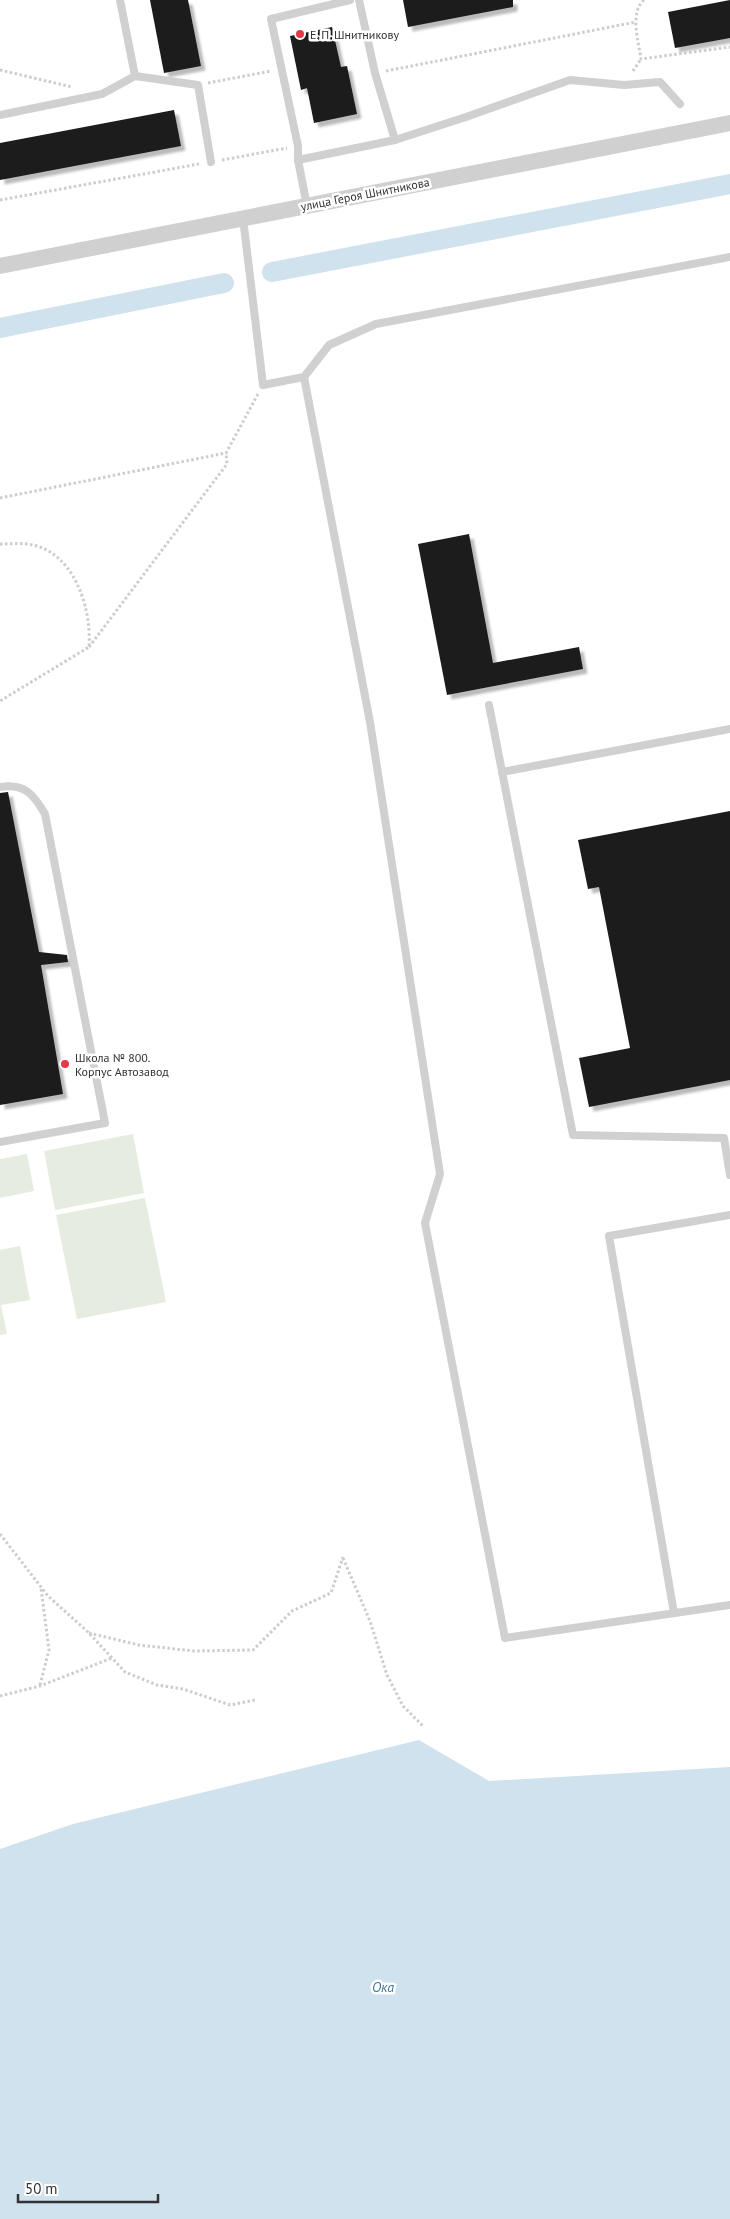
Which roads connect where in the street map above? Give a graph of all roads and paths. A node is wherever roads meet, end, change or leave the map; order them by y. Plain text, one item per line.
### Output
1 (120, 0) edge
2 (350, 0) edge
3 (359, 0) edge
4 (644, 0) edge
5 (636, 22) junction
6 (730, 47) edge
7 (281, 69) junction
8 (0, 70) edge
9 (375, 73) junction
10 (135, 76) junction
11 (198, 84) junction
12 (74, 87) dead end
13 (680, 104) dead end
14 (0, 115) edge
15 (730, 123) edge
16 (395, 140) junction
17 (298, 160) junction
18 (212, 162) dead end
19 (109, 180) dead end
20 (0, 200) edge
21 (307, 206) junction
22 (244, 218) junction
23 (730, 257) edge
24 (0, 266) edge
25 (304, 377) junction
26 (263, 385) junction
27 (226, 453) junction
28 (0, 498) edge
29 (0, 544) edge
30 (89, 647) junction
31 (0, 700) edge
32 (489, 705) dead end
33 (730, 729) edge
34 (502, 772) junction
35 (0, 787) edge
36 (0, 1142) edge
37 (730, 1175) edge
38 (730, 1215) edge
39 (0, 1534) edge
40 (41, 1588) junction
41 (730, 1605) edge
42 (674, 1613) junction
43 (88, 1632) junction
44 (112, 1658) junction
45 (40, 1686) junction
46 (0, 1696) edge
47 (255, 1700) dead end
48 (423, 1726) dead end

1 - 10 lane
2 - 7 lane
3 - 9 lane
4 - 5 path
5 - 6 path
5 - 9 path
7 - 11 path
7 - 17 lane
8 - 12 path
9 - 16 lane
10 - 11 lane
10 - 14 lane
11 - 18 lane
13 - 16 lane
15 - 21 street, улица Героя Шнитникова
16 - 17 lane
17 - 21 lane
19 - 20 path
21 - 22 street, улица Героя Шнитникова
22 - 24 street, улица Героя Шнитникова
22 - 26 lane
23 - 25 lane
25 - 26 lane
25 - 42 lane
26 - 27 path
27 - 28 path
27 - 30 path
29 - 30 path
30 - 31 path
32 - 34 lane
33 - 34 lane
34 - 37 lane
35 - 36 lane
38 - 42 lane
39 - 40 path
40 - 43 path
40 - 45 path
41 - 42 lane
43 - 44 path
43 - 48 path
44 - 45 path
44 - 47 path
45 - 46 path

